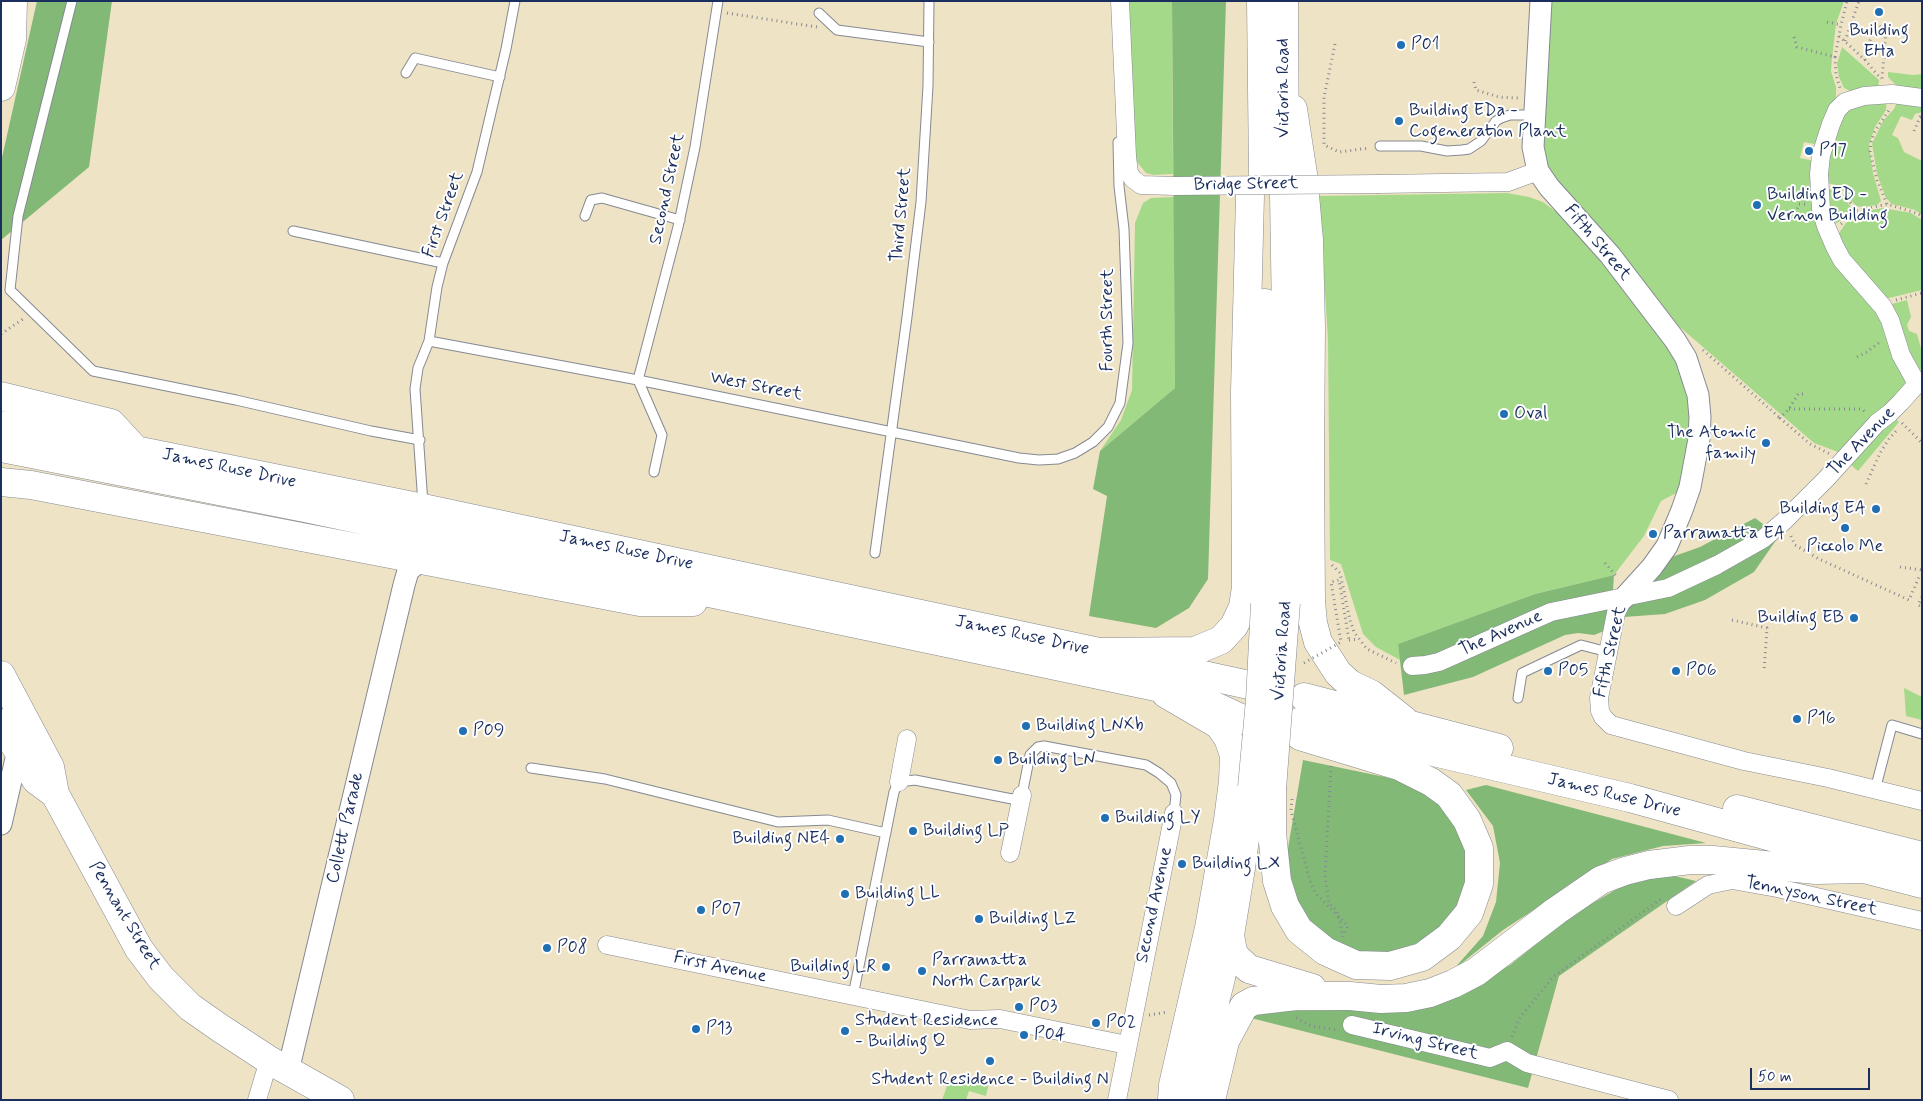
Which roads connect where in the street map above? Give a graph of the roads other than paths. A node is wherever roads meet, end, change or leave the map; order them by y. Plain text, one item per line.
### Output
1 (7, 1) edge
2 (13, 1) edge
3 (72, 1) edge
4 (515, 1) edge
5 (929, 1) edge
6 (1113, 1) edge
7 (1120, 1) edge
8 (1261, 1) edge
9 (1284, 1) edge
10 (1541, 1) edge
11 (718, 6) edge
12 (819, 13) dead end
13 (1, 24) edge
14 (929, 42) junction
15 (406, 74) dead end
16 (500, 77) junction
17 (1, 86) edge
18 (1922, 98) edge
19 (1529, 107) junction
20 (1380, 146) road end
21 (1538, 172) junction
22 (1275, 185) junction
23 (584, 216) dead end
24 (680, 220) junction
25 (293, 231) dead end
26 (443, 263) junction
27 (429, 341) junction
28 (638, 380) junction
29 (1, 396) edge
30 (1, 425) edge
31 (891, 431) junction
32 (420, 440) junction
33 (1, 448) edge
34 (135, 450) junction
35 (1076, 453) joint
36 (654, 472) dead end
37 (1, 482) edge
38 (423, 508) junction
39 (389, 552) junction
40 (875, 553) dead end
41 (428, 560) junction
42 (404, 585) junction
43 (1623, 592) junction
44 (731, 598) junction
45 (1098, 652) junction
46 (1608, 652) junction
47 (1412, 666) road end
48 (1, 675) edge
49 (1156, 687) junction
50 (1518, 698) dead end
51 (1302, 707) junction
52 (1, 723) edge
53 (1411, 726) junction
54 (1922, 734) edge
55 (23, 739) junction
56 (907, 739) dead end
57 (530, 768) dead end
58 (899, 782) junction
59 (1272, 789) junction
60 (1875, 790) junction
61 (1022, 795) junction
62 (1922, 802) edge
63 (1174, 813) joint
64 (1, 824) edge
65 (886, 832) junction
66 (1010, 853) dead end
67 (1922, 856) edge
68 (1864, 869) junction
69 (1922, 884) edge
70 (1676, 906) road end
71 (1922, 921) edge
72 (1230, 935) junction
73 (607, 945) dead end
74 (1242, 964) junction
75 (853, 996) junction
76 (1350, 996) junction
77 (1352, 1025) road end
78 (1226, 1039) junction
79 (1127, 1044) junction
80 (279, 1066) junction
81 (257, 1100) edge
82 (340, 1100) edge
83 (1117, 1100) edge
84 (1172, 1100) edge
85 (1190, 1100) edge
86 (1211, 1100) edge
87 (1669, 1100) edge

1 - 13 main road
2 - 17 main road
3 - 32 lane
4 - 16 lane, First Street
5 - 14 lane, Third Street
6 - 35 lane, Fourth Street
7 - 21 street, Bridge Street, bridge
8 - 22 main road, Victoria Road
9 - 22 main road, Victoria Road
10 - 19 street, Fifth Street
11 - 24 lane, Second Street
12 - 14 lane
14 - 31 lane, Third Street
15 - 16 lane
16 - 26 lane, First Street
18 - 43 street, The Avenue
19 - 20 lane
19 - 21 street, Fifth Street
21 - 43 street, Fifth Street
22 - 45 main road
22 - 53 main road
22 - 59 main road, Victoria Road, bridge
23 - 24 lane
24 - 28 lane, Second Street
25 - 26 lane
26 - 27 lane, First Street
27 - 28 lane, West Street
27 - 32 lane, First Street
28 - 31 lane, West Street
28 - 36 lane
29 - 34 main road
30 - 34 main road, James Ruse Drive
31 - 35 lane, West Street
31 - 40 lane, Third Street
32 - 38 lane, First Street
33 - 44 main road, James Ruse Drive
34 - 38 main road, James Ruse Drive
37 - 39 main road
38 - 45 main road, James Ruse Drive
39 - 41 main road
39 - 42 street
41 - 42 street
41 - 44 main road
42 - 80 street, Collett Parade
43 - 46 street, Fifth Street
43 - 47 street, The Avenue
44 - 49 main road, James Ruse Drive
45 - 49 main road, James Ruse Drive
46 - 50 lane
46 - 60 street, Fifth Street
48 - 55 main road, Pennant Street
49 - 84 main road
51 - 53 main road, James Ruse Drive
51 - 59 main road
51 - 68 main road, James Ruse Drive
52 - 55 main road, Pennant Street
53 - 67 main road, James Ruse Drive
54 - 60 lane
55 - 64 street
55 - 80 main road, Pennant Street
56 - 58 street
57 - 65 lane
58 - 61 lane
58 - 65 lane
59 - 72 main road, Victoria Road
59 - 74 main road, Victoria Road
60 - 62 street, Fifth Street
61 - 63 lane, Second Avenue
61 - 66 street, Second Avenue
63 - 79 street, Second Avenue
65 - 75 lane
68 - 69 main road, James Ruse Drive
68 - 76 main road
70 - 71 street, Tennyson Street
72 - 74 main road
72 - 85 main road, Victoria Road
73 - 75 street, First Avenue
74 - 76 main road
74 - 78 main road, Victoria Road
75 - 79 street, First Avenue
76 - 78 main road
77 - 87 street, Irving Street
78 - 86 main road, Victoria Road
79 - 83 street, Second Avenue
80 - 81 street
80 - 82 main road, Pennant Street

